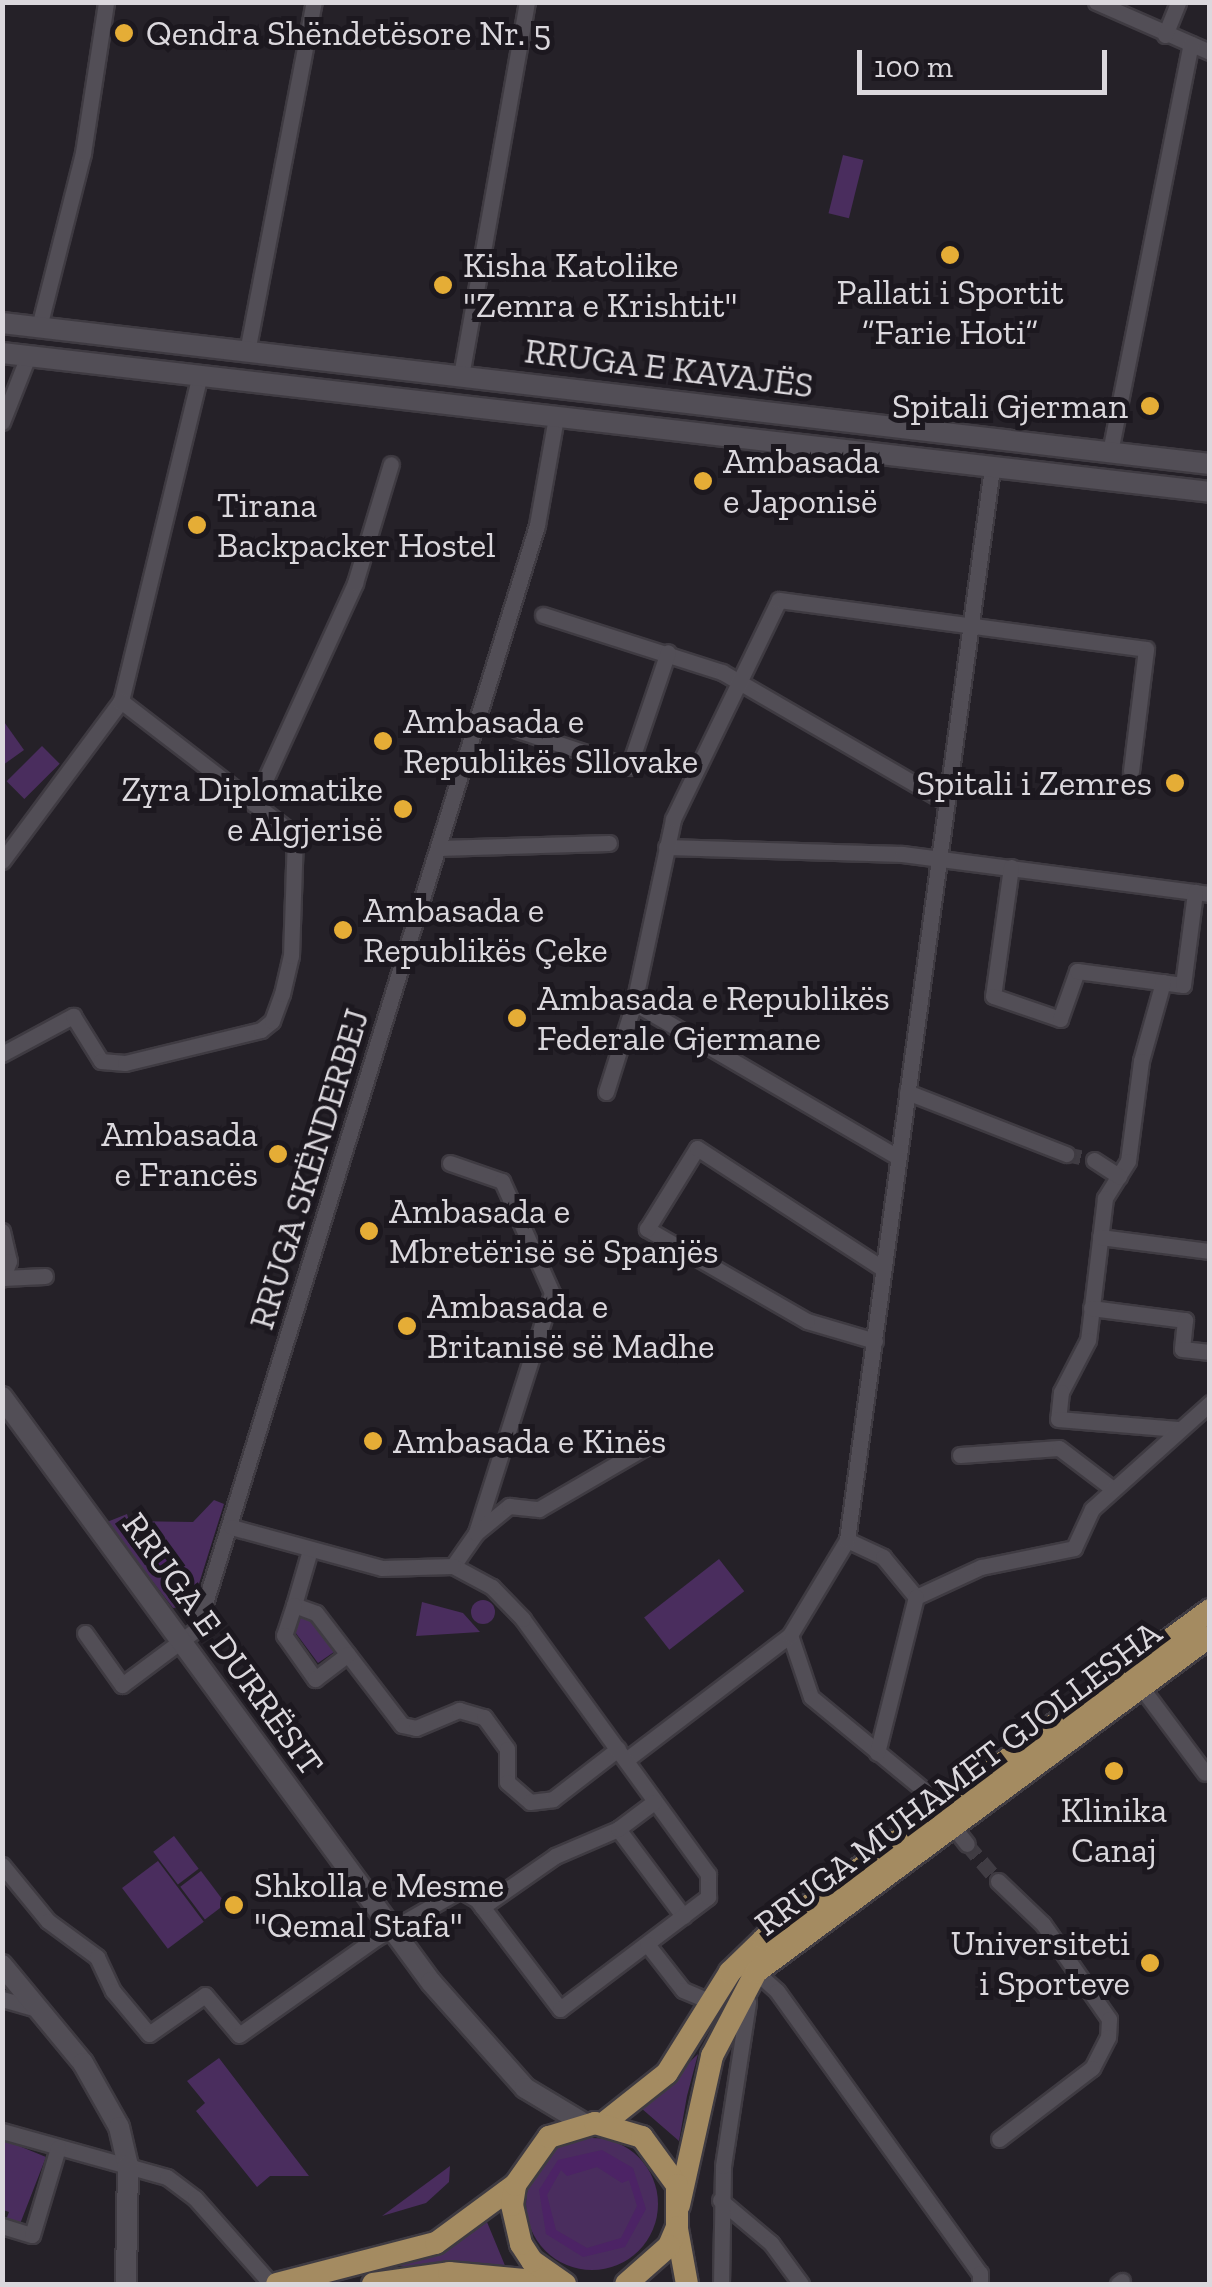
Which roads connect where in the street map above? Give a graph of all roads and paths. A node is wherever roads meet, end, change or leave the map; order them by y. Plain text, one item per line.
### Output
1 (106, 2) edge
2 (314, 2) edge
3 (527, 2) edge
4 (1096, 2) edge
5 (1178, 2) edge
6 (1164, 35) junction
7 (1191, 44) junction
8 (1210, 52) edge
9 (2, 323) edge
10 (39, 327) junction
11 (248, 352) junction
12 (2, 353) edge
13 (28, 356) junction
14 (200, 375) junction
15 (461, 376) junction
16 (756, 412) junction
17 (800, 416) junction
18 (556, 417) junction
19 (2, 422) edge
20 (753, 440) junction
21 (796, 445) junction
22 (1110, 452) junction
23 (391, 464) dead end
24 (1210, 464) edge
25 (992, 467) junction
26 (1210, 492) edge
27 (543, 615) dead end
28 (969, 626) junction
29 (668, 652) junction
30 (737, 680) junction
31 (121, 701) junction
32 (517, 730) dead end
33 (1131, 771) dead end
34 (946, 802) junction
35 (254, 804) junction
36 (609, 844) dead end
37 (666, 847) junction
38 (438, 848) junction
39 (938, 858) junction
40 (2, 862) edge
41 (1011, 868) junction
42 (1202, 893) edge
43 (1163, 982) junction
44 (634, 1003) junction
45 (2, 1054) edge
46 (606, 1092) dead end
47 (907, 1092) junction
48 (1066, 1154) tunnel mouth
49 (898, 1157) junction
50 (1094, 1160) tunnel mouth
51 (450, 1163) dead end
52 (1119, 1176) junction
53 (2, 1231) edge
54 (1100, 1236) junction
55 (1210, 1251) edge
56 (883, 1270) junction
57 (45, 1276) dead end
58 (3, 1278) edge
59 (1092, 1308) junction
60 (874, 1341) junction
61 (1210, 1352) edge
62 (2, 1397) edge
63 (1210, 1403) edge
64 (1178, 1429) junction
65 (654, 1442) dead end
66 (960, 1455) dead end
67 (1112, 1489) junction
68 (231, 1527) junction
69 (476, 1533) junction
70 (847, 1540) junction
71 (310, 1550) junction
72 (453, 1566) junction
73 (916, 1597) junction
74 (294, 1605) junction
75 (1210, 1610) edge
76 (85, 1634) dead end
77 (790, 1634) junction
78 (1210, 1636) edge
79 (183, 1643) junction
80 (348, 1654) junction
81 (1141, 1687) junction
82 (877, 1753) junction
83 (622, 1755) junction
84 (1205, 1773) dead end
85 (654, 1802) junction
86 (948, 1816) junction
87 (618, 1829) junction
88 (967, 1844) tunnel mouth
89 (2, 1865) edge
90 (998, 1880) tunnel mouth
91 (482, 1907) junction
92 (683, 1916) junction
93 (392, 1928) junction
94 (647, 1944) junction
95 (2, 1966) edge
96 (756, 1972) junction
97 (2, 1999) edge
98 (709, 2001) junction
99 (40, 2010) junction
100 (595, 2124) junction
101 (2, 2131) edge
102 (1000, 2139) dead end
103 (58, 2148) junction
104 (128, 2165) junction
105 (514, 2185) junction
106 (720, 2200) junction
107 (678, 2216) junction
108 (2, 2226) edge
109 (126, 2284) edge
110 (274, 2284) edge
111 (373, 2284) edge
112 (565, 2284) edge
113 (626, 2284) edge
114 (688, 2284) edge
115 (721, 2284) edge
116 (801, 2284) edge
117 (980, 2284) edge

1 - 10 street
2 - 11 street
3 - 15 street
4 - 6 street
5 - 6 street
6 - 7 street
7 - 8 street
7 - 22 street
9 - 10 main road, RRUGA E KAVAJËS
10 - 11 main road, RRUGA E KAVAJËS
11 - 15 main road, RRUGA E KAVAJËS
12 - 13 main road, RRUGA E KAVAJËS
13 - 14 main road, RRUGA E KAVAJËS
13 - 19 street
14 - 18 main road, RRUGA E KAVAJËS
14 - 31 street
15 - 16 main road, RRUGA E KAVAJËS
16 - 17 main road, RRUGA E KAVAJËS
16 - 20 main road
17 - 21 main road
17 - 22 main road, RRUGA E KAVAJËS
18 - 20 main road, RRUGA E KAVAJËS
18 - 38 street, RRUGA SKËNDERBEJ
20 - 21 main road, RRUGA E KAVAJËS
21 - 25 main road, RRUGA E KAVAJËS
22 - 24 main road, RRUGA E KAVAJËS
23 - 35 street
25 - 26 main road, RRUGA E KAVAJËS
25 - 28 street
27 - 29 street
28 - 30 street
28 - 33 street
28 - 34 street
29 - 30 street
29 - 32 street
30 - 34 street
30 - 37 street
31 - 35 street
31 - 40 street
34 - 39 street
35 - 45 street
36 - 38 street
37 - 39 street
37 - 44 street
38 - 68 street, RRUGA SKËNDERBEJ
39 - 41 street
39 - 47 street
41 - 42 street
41 - 43 street
42 - 43 street
43 - 52 street
44 - 46 street
44 - 49 street
47 - 48 street
47 - 49 street
49 - 56 street
50 - 52 street
51 - 69 street
52 - 54 street
53 - 58 street
54 - 55 street
54 - 59 street
56 - 60 street
56 - 60 street
57 - 58 street
59 - 61 street
59 - 64 street
60 - 70 street
62 - 79 main road, RRUGA E DURRËSIT
63 - 64 street
64 - 67 street
65 - 69 street
66 - 67 street
67 - 73 street
68 - 71 street
68 - 79 street, RRUGA SKËNDERBEJ
69 - 72 street
70 - 73 street
70 - 77 street
71 - 72 street
71 - 74 street
72 - 83 street
73 - 82 street
74 - 80 street
74 - 80 street
75 - 86 main road, RRUGA MUHAMET GJOLLESHA
76 - 79 street
77 - 82 street
77 - 83 street
78 - 81 main road, RRUGA MUHAMET GJOLLESHA
79 - 93 main road, RRUGA E DURRËSIT
80 - 83 street
81 - 84 street
81 - 86 main road, RRUGA MUHAMET GJOLLESHA
82 - 86 street
83 - 85 street
85 - 87 street
85 - 92 street
86 - 88 street
86 - 96 main road, RRUGA MUHAMET GJOLLESHA
86 - 98 main road, RRUGA MUHAMET GJOLLESHA
87 - 91 street
87 - 92 street
89 - 93 street
90 - 102 street
91 - 93 street
91 - 94 street
92 - 94 street
93 - 100 main road, RRUGA E DURRËSIT
94 - 98 street
95 - 99 main road
96 - 106 street
96 - 107 main road, RRUGA MUHAMET GJOLLESHA
96 - 117 street
97 - 99 street
98 - 100 main road, RRUGA MUHAMET GJOLLESHA
99 - 104 main road
100 - 105 main road, RRUGA MUHAMET GJOLLESHA
100 - 107 main road
101 - 103 street
103 - 104 street
103 - 108 street
104 - 109 main road
104 - 110 street
105 - 110 main road, RRUGA MUHAMET GJOLLESHA
105 - 112 main road
106 - 115 street
106 - 116 street
107 - 113 main road
107 - 114 main road
111 - 112 main road

